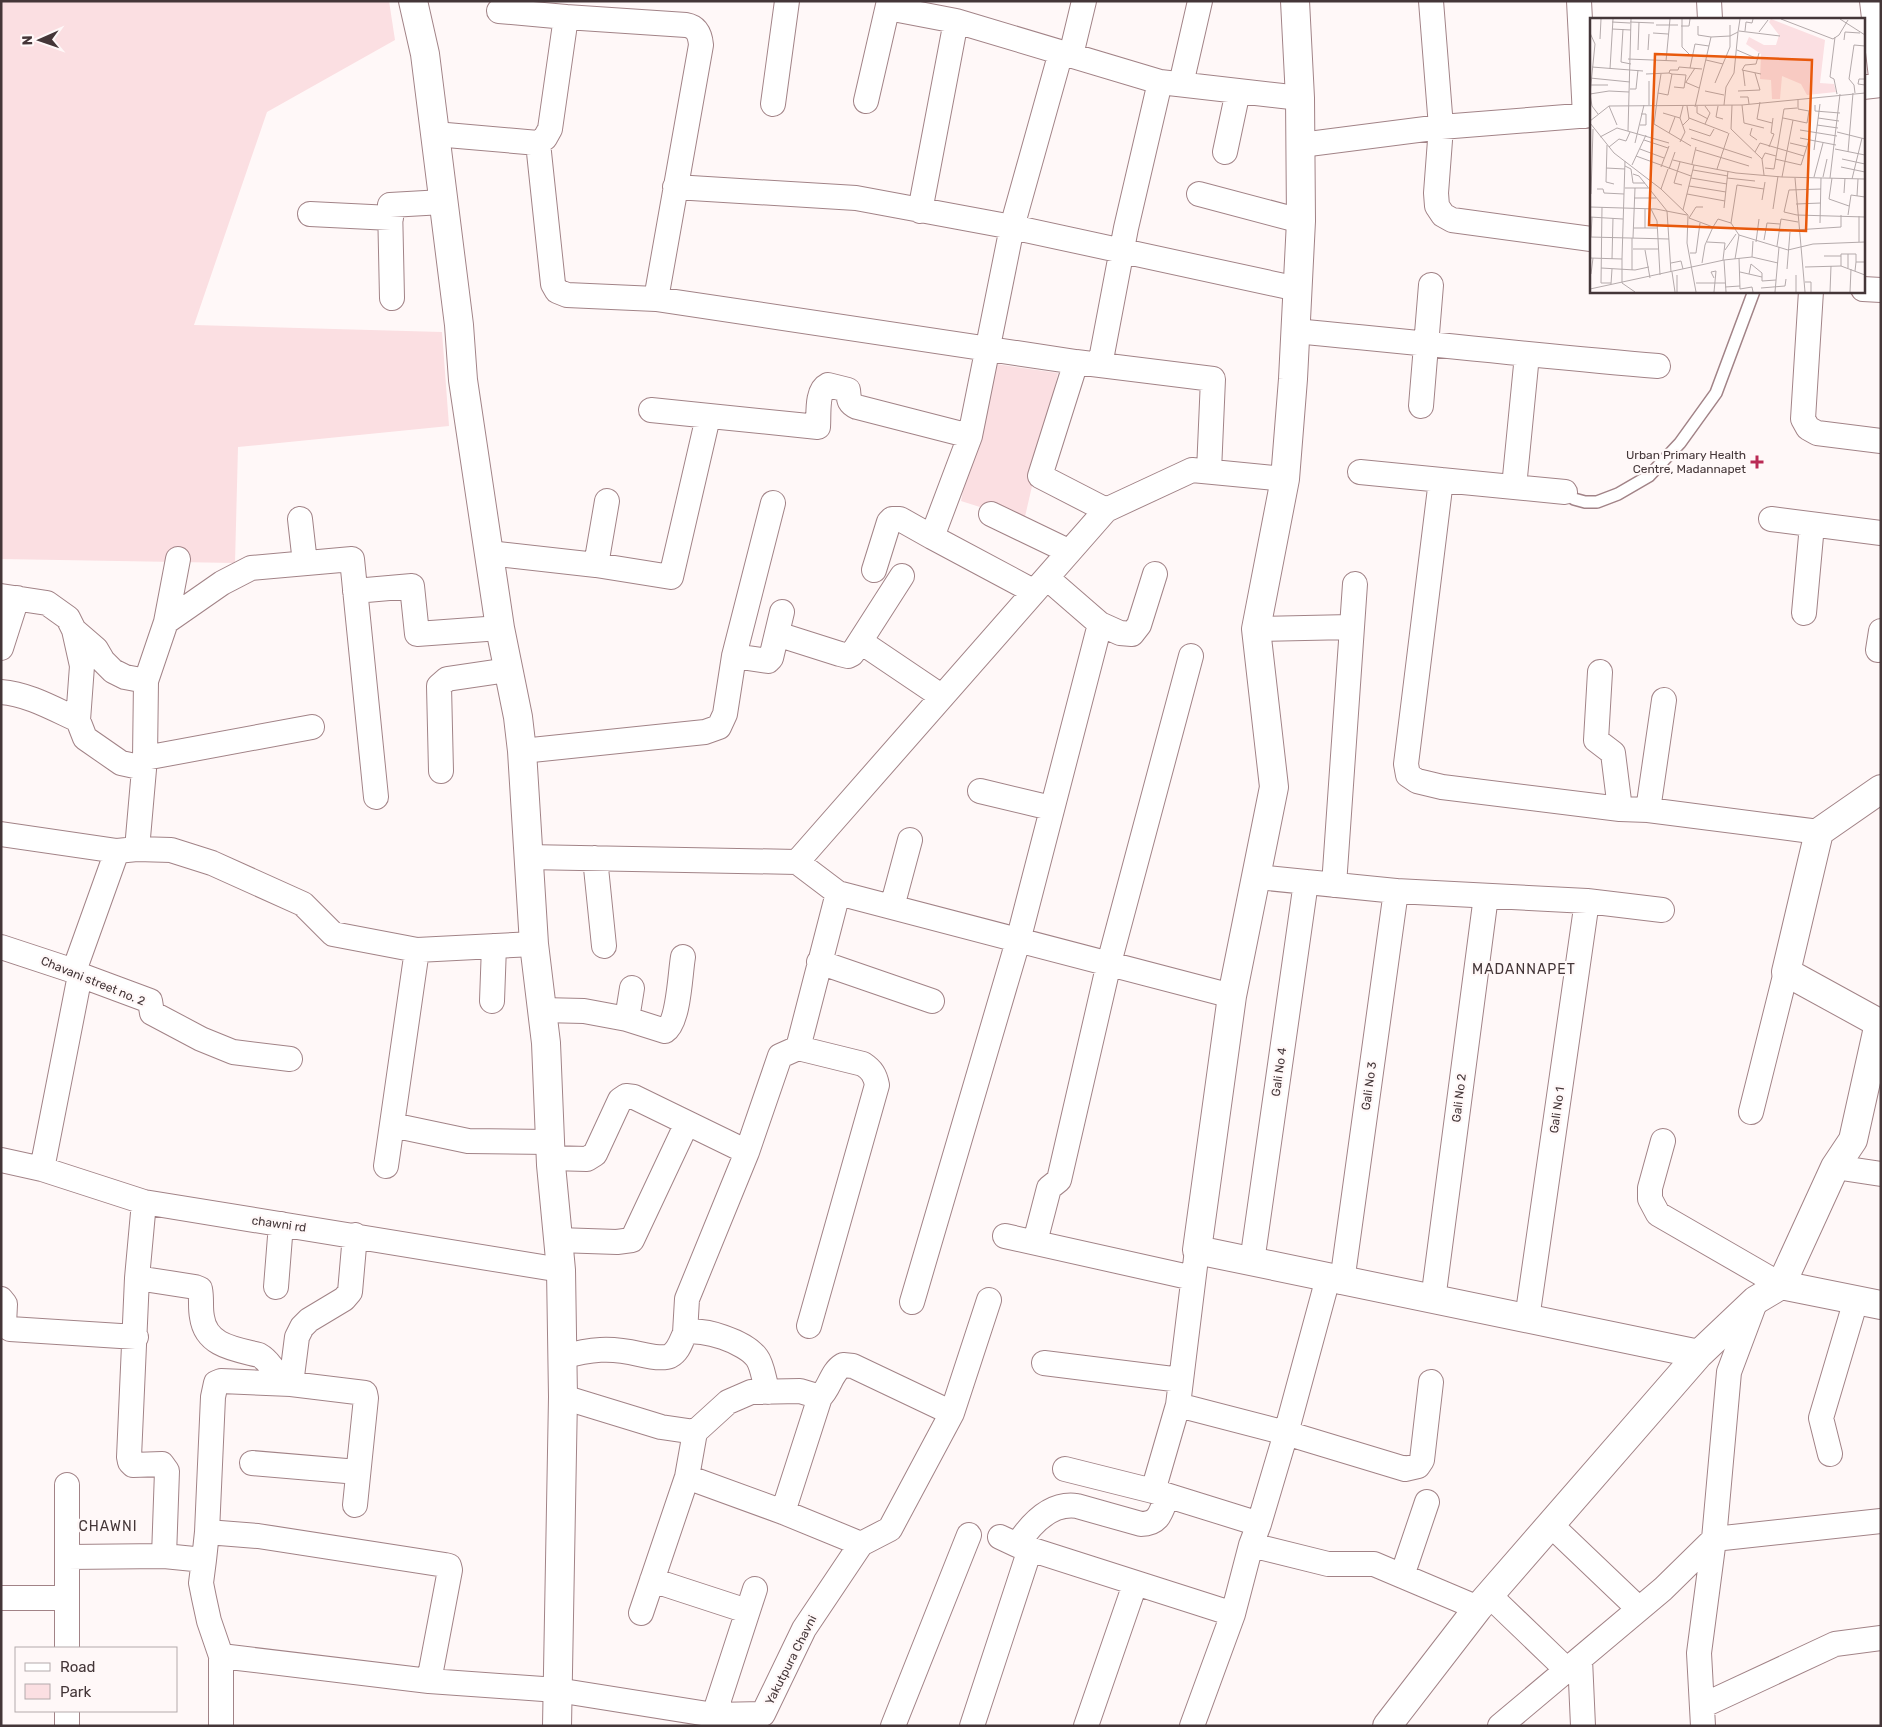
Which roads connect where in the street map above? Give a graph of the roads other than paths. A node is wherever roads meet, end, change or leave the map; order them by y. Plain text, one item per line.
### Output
1 (413, 1) edge
2 (788, 1) edge
3 (1084, 1) edge
4 (1200, 1) edge
5 (1296, 1) edge
6 (1432, 1) edge
7 (1578, 1) edge
8 (1709, 1) edge
9 (1872, 1) edge
10 (888, 4) edge
11 (499, 11) dead end
12 (566, 17) junction
13 (1710, 18) edge
14 (956, 21) junction
15 (1066, 54) junction
16 (1881, 77) edge
17 (1170, 83) junction
18 (1881, 86) edge
19 (1864, 87) edge
20 (1238, 91) junction
21 (1300, 98) junction
22 (866, 101) dead end
23 (773, 104) dead end
24 (1588, 115) edge
25 (1441, 127) junction
26 (435, 134) junction
27 (538, 142) junction
28 (1301, 146) junction
29 (1224, 152) dead end
30 (675, 187) junction
31 (1199, 194) dead end
32 (443, 202) junction
33 (920, 211) junction
34 (310, 214) dead end
35 (391, 218) junction
36 (1301, 221) junction
37 (1012, 227) junction
38 (1590, 239) edge
39 (1122, 251) junction
40 (1431, 285) dead end
41 (1298, 289) junction
42 (1864, 289) edge
43 (1881, 290) edge
44 (1754, 292) edge
45 (1811, 292) edge
46 (392, 298) dead end
47 (656, 299) junction
48 (1294, 331) junction
49 (1426, 342) junction
50 (988, 349) junction
51 (1527, 355) junction
52 (1076, 362) junction
53 (1100, 365) junction
54 (1658, 366) dead end
55 (1421, 406) dead end
56 (651, 410) dead end
57 (708, 417) junction
58 (970, 436) junction
59 (1881, 441) edge
60 (1209, 471) junction
61 (1360, 472) dead end
62 (1285, 479) junction
63 (1441, 480) junction
64 (1514, 487) junction
65 (1565, 492) joint
66 (607, 501) dead end
67 (773, 503) dead end
68 (1106, 510) junction
69 (991, 514) dead end
70 (300, 519) dead end
71 (1771, 519) dead end
72 (1812, 525) junction
73 (1881, 532) edge
74 (932, 537) junction
75 (1068, 552) junction
76 (489, 553) junction
77 (178, 560) dead end
78 (305, 563) junction
79 (596, 565) junction
80 (874, 570) dead end
81 (1155, 574) dead end
82 (902, 576) dead end
83 (1040, 584) junction
84 (1355, 584) dead end
85 (355, 591) junction
86 (9, 597) edge
87 (1804, 613) dead end
88 (166, 622) junction
89 (1100, 624) junction
90 (1351, 627) junction
91 (500, 628) junction
92 (1256, 629) junction
93 (74, 630) junction
94 (861, 642) junction
95 (1, 648) edge
96 (734, 656) junction
97 (1191, 656) dead end
98 (508, 670) junction
99 (1600, 672) dead end
100 (146, 681) junction
101 (1, 692) edge
102 (941, 696) junction
103 (1664, 700) dead end
104 (78, 720) junction
105 (312, 727) dead end
106 (522, 751) junction
107 (145, 763) junction
108 (441, 771) dead end
109 (1881, 789) edge
110 (980, 791) dead end
111 (376, 797) dead end
112 (1051, 808) junction
113 (1620, 809) junction
114 (1648, 810) junction
115 (1819, 832) junction
116 (1, 834) edge
117 (910, 840) dead end
118 (127, 850) junction
119 (528, 856) junction
120 (595, 858) junction
121 (797, 862) junction
122 (1257, 877) junction
123 (1306, 882) junction
124 (1334, 884) junction
125 (1396, 891) junction
126 (838, 893) junction
127 (1486, 896) junction
128 (1588, 901) junction
129 (892, 907) junction
130 (1662, 910) dead end
131 (1018, 940) junction
132 (534, 944) junction
133 (1, 946) edge
134 (494, 946) junction
135 (604, 946) dead end
136 (417, 950) junction
137 (683, 957) dead end
138 (819, 962) junction
139 (1109, 963) junction
140 (1786, 972) junction
141 (77, 973) junction
142 (632, 988) dead end
143 (1232, 996) junction
144 (492, 1001) dead end
145 (932, 1001) dead end
146 (542, 1010) junction
147 (627, 1019) junction
148 (1880, 1023) edge
149 (798, 1048) junction
150 (290, 1059) dead end
151 (1751, 1112) dead end
152 (687, 1123) junction
153 (392, 1125) junction
154 (1663, 1141) dead end
155 (551, 1150) junction
156 (748, 1152) junction
157 (1, 1160) edge
158 (386, 1166) dead end
159 (1834, 1167) junction
160 (42, 1169) junction
161 (1881, 1174) edge
162 (144, 1202) junction
163 (281, 1224) junction
164 (355, 1235) junction
165 (1004, 1236) dead end
166 (558, 1240) junction
167 (1035, 1242) junction
168 (1197, 1250) junction
169 (1252, 1262) junction
170 (561, 1270) junction
171 (137, 1278) junction
172 (1193, 1278) junction
173 (1335, 1280) junction
174 (1781, 1285) junction
175 (276, 1287) dead end
176 (1, 1299) edge
177 (989, 1300) dead end
178 (1432, 1300) junction
179 (1756, 1300) junction
180 (912, 1302) dead end
181 (1868, 1302) edge
182 (1528, 1319) junction
183 (809, 1326) dead end
184 (6, 1333) edge
185 (684, 1333) junction
186 (136, 1337) junction
187 (1699, 1354) junction
188 (562, 1357) junction
189 (1044, 1363) dead end
190 (292, 1380) junction
191 (1181, 1380) junction
192 (1431, 1382) dead end
193 (768, 1392) junction
194 (563, 1397) junction
195 (820, 1397) junction
196 (1178, 1405) junction
197 (952, 1413) junction
198 (695, 1432) junction
199 (1286, 1433) junction
200 (1830, 1454) dead end
201 (252, 1463) dead end
202 (1065, 1470) dead end
203 (358, 1472) junction
204 (686, 1476) junction
205 (67, 1485) dead end
206 (1160, 1493) junction
207 (1427, 1502) dead end
208 (355, 1504) dead end
209 (783, 1512) junction
210 (1881, 1521) edge
211 (1551, 1525) junction
212 (207, 1532) junction
213 (1255, 1534) junction
214 (969, 1535) dead end
215 (1714, 1539) junction
216 (862, 1544) junction
217 (1016, 1544) junction
218 (164, 1556) junction
219 (68, 1557) junction
220 (204, 1560) junction
221 (1402, 1576) junction
222 (652, 1580) junction
223 (1135, 1584) junction
224 (1, 1598) edge
225 (67, 1598) junction
226 (1484, 1602) junction
227 (1639, 1609) junction
228 (641, 1613) dead end
229 (1233, 1614) junction
230 (1881, 1638) edge
231 (67, 1647) edge
232 (221, 1656) junction
233 (1574, 1664) junction
234 (429, 1681) junction
235 (557, 1690) junction
236 (67, 1712) edge
237 (714, 1715) junction
238 (1703, 1716) edge
239 (67, 1726) edge
240 (221, 1726) edge
241 (558, 1726) edge
242 (893, 1726) edge
243 (972, 1726) edge
244 (1086, 1726) edge
245 (1192, 1726) edge
246 (1386, 1726) edge
247 (1500, 1726) edge
248 (1583, 1726) edge

1 - 26 street
2 - 23 street
3 - 15 street
4 - 17 street
5 - 21 street
6 - 25 street
7 - 24 street
8 - 13 street
9 - 16 street
10 - 14 street
10 - 22 street
11 - 12 street
12 - 27 street
12 - 30 street
14 - 15 street
14 - 33 street
15 - 17 street
15 - 37 street
17 - 20 street
17 - 39 street
18 - 19 street
20 - 21 street
20 - 29 street
21 - 28 street
24 - 25 street
25 - 28 street
25 - 38 street
26 - 27 street
26 - 32 street
27 - 47 street
28 - 36 street
30 - 33 street
30 - 47 street
31 - 36 street
32 - 35 street
32 - 76 street
33 - 37 street
34 - 35 street
35 - 46 street
36 - 41 street
37 - 39 street
37 - 50 street
39 - 41 street
39 - 53 street
40 - 49 street
41 - 48 street
42 - 43 street
44 - 65 lane
45 - 59 street
47 - 50 street
48 - 49 street
48 - 62 street
49 - 51 street
49 - 55 street
50 - 52 street
50 - 58 street
51 - 54 street
51 - 64 street
52 - 53 street
52 - 68 street
53 - 60 street
56 - 57 street
57 - 58 street
57 - 79 street
58 - 74 street
60 - 62 street
60 - 68 street
61 - 63 street
62 - 92 street
63 - 64 street
63 - 113 street
64 - 65 street
66 - 79 street
67 - 96 street
68 - 75 street
69 - 75 street
70 - 78 street
71 - 72 street
72 - 73 street
72 - 87 street
74 - 80 street
74 - 83 street
75 - 83 street
76 - 79 street
76 - 91 street
77 - 88 street
78 - 85 street
78 - 88 street
81 - 89 street
82 - 94 street
83 - 89 street
83 - 102 street
84 - 90 street
85 - 91 street
85 - 111 street
86 - 93 street
86 - 95 street
88 - 100 street
89 - 112 street
90 - 92 street
90 - 124 street
91 - 98 street
92 - 122 street
93 - 100 street
93 - 104 street
94 - 96 street
94 - 102 street
96 - 106 street
97 - 139 street
98 - 106 street
98 - 108 street
99 - 113 street
100 - 107 street
101 - 104 street
102 - 121 street
103 - 114 street
104 - 107 street
105 - 107 street
106 - 119 street
107 - 118 street
109 - 115 street
110 - 112 street
112 - 131 street
113 - 114 street
114 - 115 street
115 - 140 street
116 - 118 street
117 - 129 street
118 - 136 street
118 - 141 street
119 - 120 street
119 - 132 street
120 - 121 street
120 - 135 street
121 - 126 street
122 - 123 street
122 - 143 street
123 - 124 street
123 - 169 street, Gali No 4
124 - 125 street
125 - 127 street
125 - 173 street, Gali No 3
126 - 129 street
126 - 138 street
127 - 128 street
127 - 178 street, Gali No 2
128 - 130 street
128 - 182 street, Gali No 1
129 - 131 street
131 - 139 street
131 - 180 street
132 - 134 street
132 - 146 street
133 - 141 street, Chavani street no. 2
134 - 136 street
134 - 144 street
136 - 153 street
137 - 147 street
138 - 145 street
138 - 149 street
139 - 143 street
139 - 167 street
140 - 148 street
140 - 151 street
141 - 150 street, Chavani street no. 2
141 - 160 street
142 - 147 street
143 - 168 street
146 - 147 street
146 - 155 street
148 - 159 street
149 - 156 street
149 - 183 street
152 - 155 street
152 - 156 street
152 - 166 street
153 - 155 street
153 - 158 street
154 - 174 street
155 - 166 street
156 - 185 street
157 - 160 street, chawni rd
159 - 161 street
159 - 174 street
160 - 162 street, chawni rd
162 - 163 street, chawni rd
162 - 171 street
163 - 164 street, chawni rd
163 - 175 street
164 - 170 street, chawni rd
164 - 190 street
165 - 167 street
166 - 170 street
167 - 172 street
168 - 169 street
168 - 172 street
169 - 173 street
170 - 188 street
171 - 186 street
171 - 190 street
172 - 191 street
173 - 178 street
173 - 199 street, Gali No 3
174 - 179 street
174 - 181 street
176 - 184 street
177 - 197 street, Yakutpura Chavni
178 - 182 street
179 - 187 street
179 - 215 street
181 - 200 street
182 - 187 street
184 - 186 street
185 - 188 street
185 - 193 street
186 - 218 street
187 - 211 street
188 - 194 street
189 - 191 street
190 - 203 street
190 - 212 street
191 - 196 street
192 - 199 street
193 - 195 street
193 - 198 street
194 - 198 street
194 - 235 street
195 - 197 street
195 - 209 street
196 - 199 street
196 - 206 street
197 - 216 street, Yakutpura Chavni
198 - 204 street
199 - 213 street, Gali No 3
201 - 203 street
202 - 206 street
203 - 208 street
204 - 209 street
204 - 222 street
205 - 219 street
206 - 213 street
206 - 217 street
207 - 221 street
209 - 216 street
210 - 215 street
211 - 226 street
211 - 227 street
212 - 220 street
212 - 234 street
213 - 221 street
213 - 229 street, Gali No 3
214 - 242 street
215 - 227 street
215 - 238 street
216 - 237 street, Yakutpura Chavni
217 - 223 street
217 - 243 street
218 - 219 street
218 - 220 street
219 - 225 street
220 - 232 street
221 - 226 street
222 - 228 street
222 - 237 street
223 - 229 street
223 - 244 street
224 - 225 street
225 - 231 street
226 - 233 street
226 - 246 street
227 - 233 street
229 - 245 street, Gali No 3
230 - 238 street
232 - 234 street, Yakutpura Chavni
232 - 240 street
233 - 247 street
233 - 248 street
234 - 235 street, Yakutpura Chavni
235 - 237 street, Yakutpura Chavni
235 - 241 street
236 - 239 street

